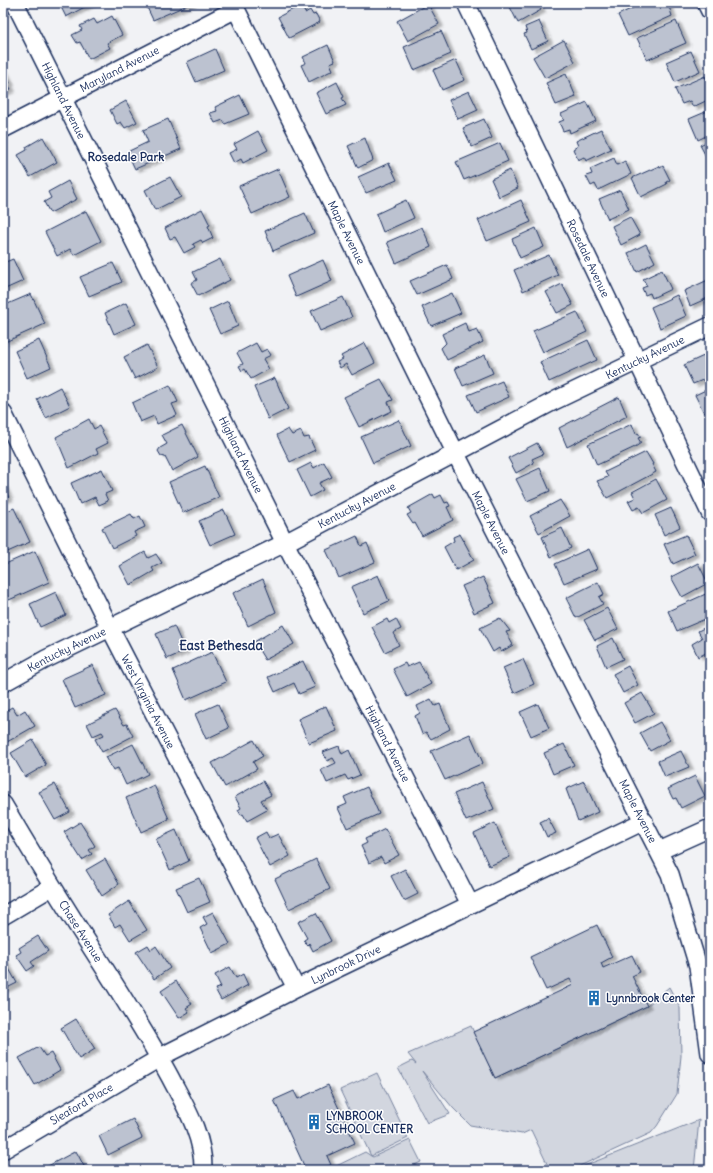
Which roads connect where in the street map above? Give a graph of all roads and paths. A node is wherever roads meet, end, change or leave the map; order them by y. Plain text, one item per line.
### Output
1 (15, 3) edge
2 (466, 3) edge
3 (706, 3) edge
4 (235, 6) edge
5 (710, 11) edge
6 (63, 99) junction
7 (3, 129) edge
8 (710, 326) edge
9 (637, 362) junction
10 (3, 413) edge
11 (456, 454) junction
12 (710, 513) edge
13 (285, 543) junction
14 (110, 628) junction
15 (3, 683) edge
16 (3, 804) edge
17 (644, 821) junction
18 (710, 828) edge
19 (658, 851) junction
20 (52, 887) junction
21 (470, 904) junction
22 (3, 916) edge
23 (296, 988) junction
24 (710, 1054) edge
25 (159, 1057) junction
26 (3, 1150) edge
27 (203, 1170) edge

1 - 6 street, Highland Avenue
2 - 9 street, Rosedale Avenue
3 - 5 street
4 - 6 street, Maryland Avenue
4 - 11 street, Maple Avenue
6 - 7 street, Maryland Avenue
6 - 13 street, Highland Avenue
8 - 9 street, Kentucky Avenue
9 - 11 street, Kentucky Avenue
9 - 12 street, Rosedale Avenue
10 - 14 street, West Virginia Avenue
11 - 13 street, Kentucky Avenue
11 - 17 street, Maple Avenue
13 - 14 street, Kentucky Avenue
13 - 21 street, Highland Avenue
14 - 15 street, Kentucky Avenue
14 - 23 street, West Virginia Avenue
16 - 20 street, Chase Avenue
17 - 19 street, Maple Avenue
17 - 21 street, Lynbrook Drive
18 - 19 street
19 - 24 street, Maple Avenue
20 - 22 street
20 - 25 street, Chase Avenue
21 - 23 street, Lynbrook Drive
23 - 25 street, Lynbrook Drive
25 - 26 street, Sleaford Place
25 - 27 street

